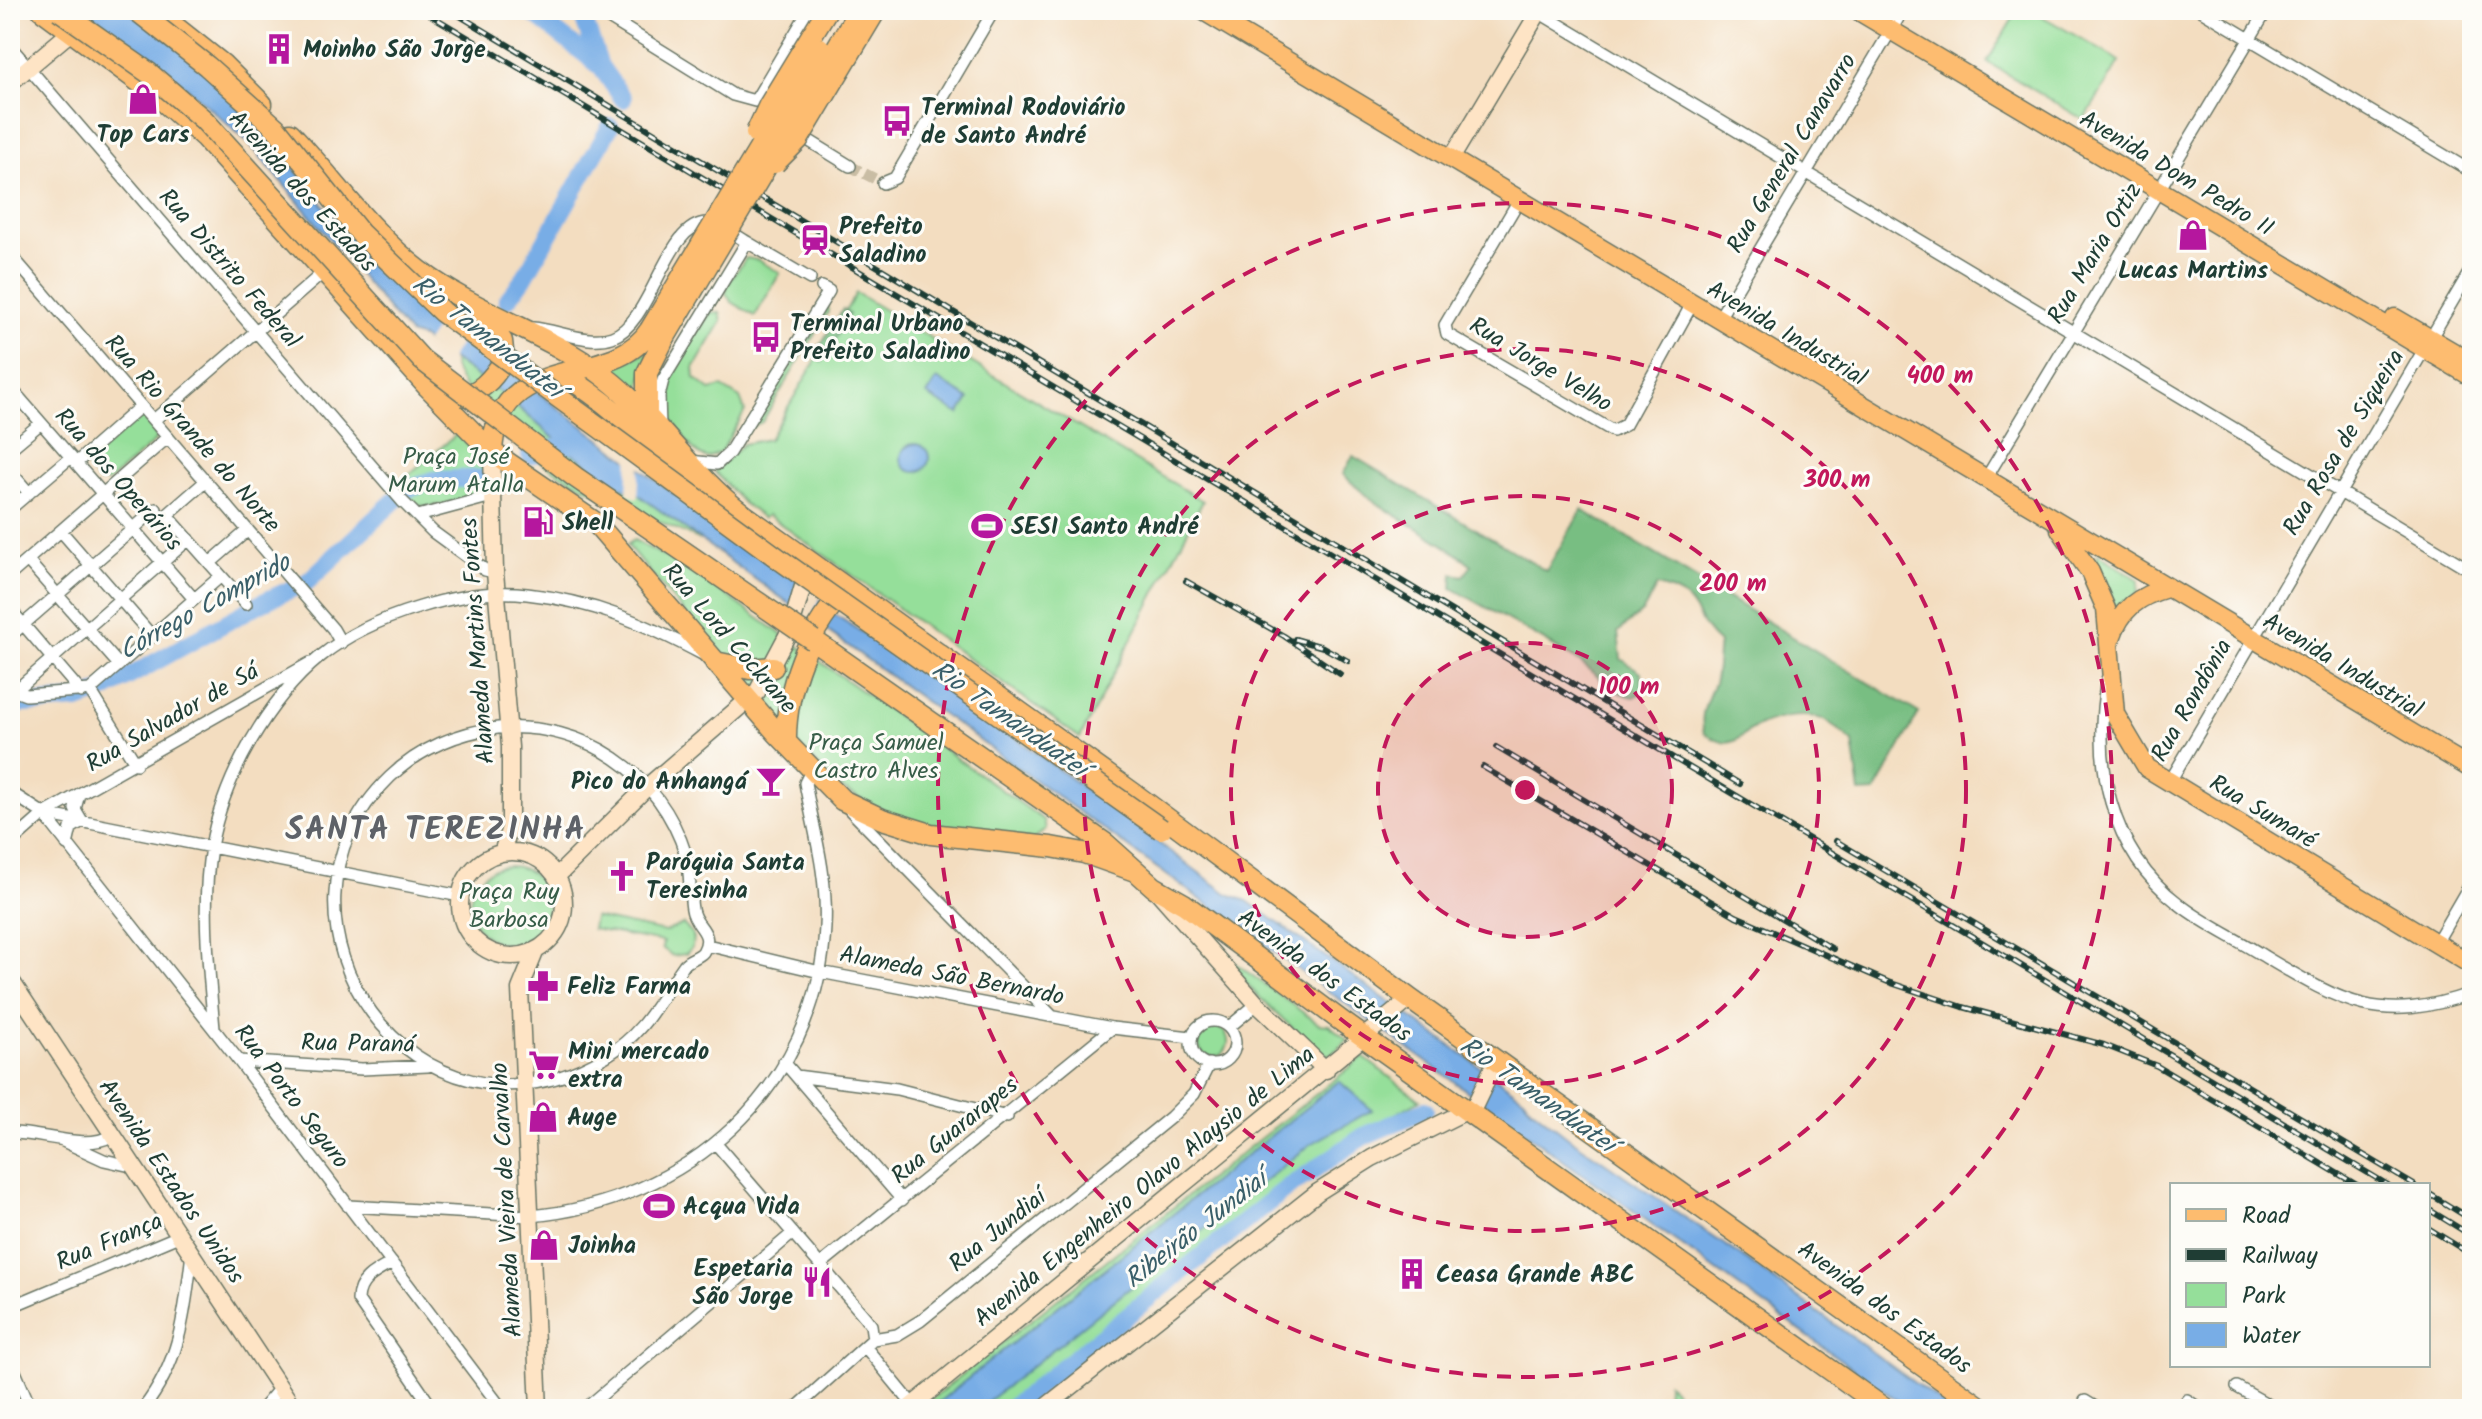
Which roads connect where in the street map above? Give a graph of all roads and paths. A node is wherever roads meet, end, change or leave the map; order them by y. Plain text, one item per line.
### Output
1 (42, 10) edge
2 (59, 10) edge
3 (136, 10) edge
4 (154, 10) edge
5 (596, 10) edge
6 (809, 10) edge
7 (827, 10) edge
8 (843, 10) edge
9 (859, 10) edge
10 (876, 10) edge
11 (994, 10) edge
12 (1202, 10) edge
13 (1857, 10) edge
14 (2201, 10) edge
15 (2267, 10) edge
16 (1538, 11) edge
17 (1893, 17) edge
18 (72, 31) junction
19 (2249, 39) junction
20 (10, 46) edge
21 (29, 67) junction
22 (10, 83) edge
23 (755, 101) junction
24 (1451, 159) junction
25 (850, 166) tunnel mouth
26 (1806, 172) junction
27 (2472, 172) edge
28 (749, 179) junction
29 (883, 183) dead end
30 (2160, 185) junction
31 (1519, 200) junction
32 (747, 242) junction
33 (10, 254) edge
34 (2472, 268) edge
35 (325, 271) junction
36 (810, 279) dead end
37 (822, 287) dead end
38 (1692, 304) junction
39 (479, 307) junction
40 (1718, 320) junction
41 (519, 327) junction
42 (256, 332) junction
43 (2072, 332) junction
44 (657, 335) junction
45 (2427, 343) junction
46 (2472, 363) edge
47 (587, 365) junction
48 (561, 374) junction
49 (2472, 377) edge
50 (428, 387) junction
51 (11, 389) edge
52 (141, 406) junction
53 (154, 420) junction
54 (496, 422) junction
55 (654, 422) junction
56 (41, 423) junction
57 (168, 437) junction
58 (10, 449) edge
59 (492, 452) junction
60 (73, 460) junction
61 (689, 461) junction
62 (10, 471) edge
63 (523, 475) junction
64 (1985, 480) junction
65 (206, 481) junction
66 (709, 488) junction
67 (2340, 492) junction
68 (29, 493) junction
69 (103, 494) junction
70 (492, 496) junction
71 (569, 503) joint
72 (10, 509) edge
73 (162, 512) junction
74 (418, 516) junction
75 (2053, 520) junction
76 (133, 529) junction
77 (248, 530) junction
78 (61, 531) junction
79 (189, 539) junction
80 (27, 560) junction
81 (162, 562) junction
82 (210, 563) junction
83 (811, 563) junction
84 (91, 566) junction
85 (2472, 571) edge
86 (495, 572) junction
87 (10, 575) edge
88 (221, 576) junction
89 (2167, 588) junction
90 (58, 594) junction
91 (496, 594) junction
92 (842, 597) junction
93 (120, 599) junction
94 (194, 599) junction
95 (246, 604) dead end
96 (10, 609) edge
97 (23, 625) junction
98 (87, 628) junction
99 (10, 636) edge
100 (152, 636) junction
101 (2252, 639) junction
102 (2111, 641) junction
103 (341, 643) junction
104 (320, 656) junction
105 (52, 659) junction
106 (715, 662) junction
107 (119, 665) junction
108 (773, 667) junction
109 (2109, 667) junction
110 (12, 691) edge
111 (89, 693) junction
112 (749, 701) junction
113 (2119, 724) junction
114 (508, 727) junction
115 (786, 742) junction
116 (2101, 745) junction
117 (136, 764) junction
118 (812, 769) junction
119 (2472, 769) edge
120 (2169, 783) junction
121 (648, 786) junction
122 (10, 792) edge
123 (79, 794) junction
124 (842, 800) junction
125 (44, 814) junction
126 (82, 821) junction
127 (510, 827) junction
128 (10, 844) edge
129 (67, 845) junction
130 (211, 845) junction
131 (502, 853) junction
132 (529, 855) junction
133 (1212, 855) junction
134 (338, 870) junction
135 (1135, 871) junction
136 (556, 877) junction
137 (2472, 881) edge
138 (1154, 887) junction
139 (460, 896) junction
140 (2436, 943) junction
141 (707, 945) junction
142 (536, 950) junction
143 (500, 954) junction
144 (2472, 965) edge
145 (820, 972) junction
146 (10, 979) edge
147 (520, 989) junction
148 (2472, 993) edge
149 (1406, 1003) junction
150 (1257, 1004) junction
151 (1051, 1015) junction
152 (1229, 1027) junction
153 (1112, 1028) junction
154 (214, 1029) junction
155 (1370, 1033) junction
156 (1191, 1037) junction
157 (239, 1061) junction
158 (784, 1062) junction
159 (1209, 1064) junction
160 (428, 1066) junction
161 (1494, 1068) junction
162 (1326, 1070) junction
163 (796, 1076) junction
164 (524, 1085) junction
165 (1472, 1107) junction
166 (1007, 1117) junction
167 (10, 1133) edge
168 (111, 1136) junction
169 (58, 1138) junction
170 (717, 1145) junction
171 (131, 1166) junction
172 (902, 1200) junction
173 (348, 1206) junction
174 (530, 1216) junction
175 (793, 1233) junction
176 (181, 1235) junction
177 (192, 1251) junction
178 (392, 1263) junction
179 (821, 1264) junction
180 (10, 1307) edge
181 (870, 1344) junction
182 (10, 1360) edge
183 (2237, 1387) dead end
184 (280, 1388) junction
185 (2085, 1401) dead end
186 (2184, 1404) edge
187 (910, 1407) edge
188 (31, 1409) edge
189 (143, 1409) edge
190 (262, 1409) edge
191 (294, 1409) edge
192 (433, 1409) edge
193 (502, 1409) edge
194 (539, 1409) edge
195 (585, 1409) edge
196 (795, 1409) edge
197 (1043, 1409) edge
198 (1885, 1409) edge
199 (1983, 1409) edge
200 (2098, 1409) edge
201 (2200, 1409) edge
202 (2276, 1409) edge

1 - 18 highway, Avenida dos Estados
2 - 135 highway, Avenida dos Estados, bridge
3 - 133 highway, Avenida dos Estados, bridge
4 - 39 highway, Avenida dos Estados
5 - 23 street
6 - 23 street
7 - 28 highway, bridge
8 - 28 highway, bridge
9 - 28 highway, bridge
10 - 28 highway, bridge
11 - 29 street
12 - 24 main road, Avenida Industrial
13 - 17 main road, Avenida Dom Pedro II
14 - 19 street
15 - 19 street, Rua Maria Ortiz
16 - 24 main road
16 - 26 street
17 - 26 street, Rua General Canavarro
17 - 30 main road, Avenida Dom Pedro II
18 - 21 main road
18 - 35 highway, Avenida dos Estados
19 - 27 street
19 - 30 street, Rua Maria Ortiz
20 - 21 street, Rua Distrito Federal
21 - 22 main road
21 - 42 street, Rua Distrito Federal
23 - 25 street
24 - 31 main road, Avenida Industrial
26 - 40 street, Rua General Canavarro
26 - 43 street
28 - 44 highway, bridge
30 - 43 street, Rua Maria Ortiz
30 - 45 main road, Avenida Dom Pedro II
31 - 38 main road, Avenida Industrial
31 - 38 street, Rua Jorge Velho
32 - 36 street
32 - 41 street
32 - 55 street
33 - 52 street, Rua Rio Grande do Norte
34 - 45 street, Rua Rosa de Siqueira
35 - 42 street
35 - 50 highway, Avenida dos Estados
37 - 61 street
38 - 40 main road, Avenida Industrial
39 - 41 highway, Avenida dos Estados
39 - 50 highway
40 - 64 main road, Avenida Industrial
41 - 47 highway, Avenida dos Estados
42 - 53 street
42 - 74 street, Rua Distrito Federal
43 - 64 street, Rua Maria Ortiz
43 - 67 street
44 - 47 highway
44 - 55 highway
45 - 46 main road, Avenida Dom Pedro II
45 - 49 main road, Avenida Dom Pedro II
45 - 67 street, Rua Rosa de Siqueira
47 - 48 highway
47 - 55 highway, Avenida dos Estados
48 - 54 highway
48 - 66 highway
50 - 59 highway, Avenida dos Estados
51 - 56 street, Rua dos Operários
52 - 53 street, Rua Rio Grande do Norte
52 - 60 street
53 - 57 street, Rua Rio Grande do Norte
54 - 59 highway
54 - 63 highway
55 - 61 highway, Avenida dos Estados
56 - 58 street
56 - 60 street, Rua dos Operários
57 - 65 street, Rua Rio Grande do Norte
57 - 69 street
59 - 63 highway, Avenida dos Estados
59 - 70 main road, Alameda Martins Fontes
60 - 68 street
60 - 69 street, Rua dos Operários
61 - 66 highway, Avenida dos Estados
62 - 68 street
63 - 71 highway, Avenida dos Estados
64 - 75 main road, Avenida Industrial
65 - 73 street
65 - 77 street, Rua Rio Grande do Norte
66 - 83 highway, Avenida dos Estados
67 - 85 street
67 - 101 street, Rua Rosa de Siqueira
68 - 72 street
69 - 76 street, Rua dos Operários
69 - 78 street
70 - 74 street
70 - 86 main road, Alameda Martins Fontes
71 - 106 highway, Rua Lord Cockrane
73 - 76 street
73 - 79 street
74 - 86 street, Rua Distrito Federal
75 - 89 main road, Avenida Industrial
75 - 102 main road, Rua Sumaré
76 - 81 street, Rua dos Operários
76 - 84 street
77 - 82 street
77 - 103 street, Rua Rio Grande do Norte
78 - 80 street
78 - 84 street
79 - 81 street
79 - 82 street
80 - 87 street
80 - 90 street
81 - 93 street
81 - 94 street, Rua dos Operários
82 - 88 street
83 - 92 highway, Avenida dos Estados
83 - 108 main road
84 - 90 street
84 - 93 street
86 - 91 main road, Alameda Martins Fontes
88 - 94 street
88 - 95 street
89 - 101 main road, Avenida Industrial
89 - 102 main road, Rua Sumaré
90 - 97 street
90 - 98 street
91 - 103 street, Rua Salvador de Sá
91 - 106 street, Rua Salvador de Sá
91 - 114 main road, Alameda Martins Fontes
92 - 115 highway
92 - 133 highway, Avenida dos Estados
93 - 98 street
93 - 100 street
94 - 100 street
96 - 97 street
97 - 99 street
97 - 105 street
98 - 105 street
98 - 107 street
100 - 107 street
101 - 119 main road, Avenida Industrial
101 - 120 street, Rua Rondônia
102 - 109 main road, Rua Sumaré
103 - 104 street, Rua Salvador de Sá
104 - 117 street, Rua Salvador de Sá
104 - 130 street
105 - 110 street
105 - 111 street
106 - 108 highway
106 - 112 highway, Rua Lord Cockrane
107 - 111 street
108 - 112 main road
109 - 113 main road, Rua Sumaré
109 - 116 street
110 - 111 street
111 - 117 street
112 - 115 highway, Rua Lord Cockrane
112 - 121 main road
113 - 116 street
113 - 120 main road, Rua Sumaré
114 - 121 street
114 - 127 main road, Alameda Martins Fontes
114 - 134 street
115 - 118 highway, Rua Lord Cockrane
116 - 148 street
117 - 123 street, Rua Salvador de Sá
118 - 124 highway, Rua Lord Cockrane
118 - 145 street
120 - 140 main road, Rua Sumaré
121 - 136 main road
121 - 141 street
122 - 125 street
123 - 125 street, Rua Salvador de Sá
123 - 126 street
124 - 135 highway
124 - 151 street, Rua Lord Cockrane
125 - 126 street
125 - 128 street, Rua Salvador de Sá
125 - 129 street, Rua Porto Seguro
126 - 129 street
126 - 130 street
127 - 131 main road, Alameda Martins Fontes
127 - 132 main road
129 - 154 street, Rua Porto Seguro
130 - 134 street
130 - 154 street
131 - 132 main road
131 - 139 main road
132 - 136 main road
133 - 149 highway, Avenida dos Estados
134 - 139 street
134 - 160 street
135 - 138 highway, Avenida dos Estados
136 - 142 main road
137 - 140 street
138 - 150 main road
138 - 155 highway, Avenida dos Estados
139 - 143 main road
140 - 144 main road, Rua Sumaré
141 - 145 street, Alameda São Bernardo
141 - 164 street
142 - 143 main road
142 - 147 main road, Alameda Vieira de Carvalho
143 - 147 main road, Alameda Vieira de Carvalho
145 - 151 street, Alameda São Bernardo
145 - 158 street
146 - 168 main road, Avenida Estados Unidos
147 - 164 main road, Alameda Vieira de Carvalho
149 - 155 main road, Avenida Engenheiro Olavo Alaysio de Lima
149 - 161 highway, Avenida dos Estados
150 - 152 street
150 - 162 main road
151 - 153 street, Alameda São Bernardo
152 - 156 street
152 - 159 street
153 - 156 street, Alameda São Bernardo
153 - 166 street, Rua Guararapes
154 - 157 street, Rua Porto Seguro
155 - 162 main road, Avenida Engenheiro Olavo Alaysio de Lima
155 - 165 highway, Avenida dos Estados
156 - 159 street
157 - 160 street, Rua Paraná
157 - 173 street, Rua Porto Seguro
158 - 163 street
158 - 170 street
159 - 181 street, Rua Jundiaí
160 - 164 street
161 - 165 main road
161 - 199 highway, Avenida dos Estados
162 - 187 main road, Avenida Engenheiro Olavo Alaysio de Lima
163 - 166 street
163 - 172 street
164 - 174 main road, Alameda Vieira de Carvalho
165 - 197 main road
165 - 198 highway, Avenida dos Estados
166 - 172 street, Rua Guararapes
167 - 169 street
168 - 169 street
168 - 171 main road, Avenida Estados Unidos
169 - 171 street
170 - 174 street
170 - 175 street
171 - 176 main road, Avenida Estados Unidos
172 - 179 street, Rua Guararapes
173 - 174 street
173 - 178 street, Rua Porto Seguro
174 - 194 main road, Alameda Vieira de Carvalho
175 - 179 street
175 - 195 street
176 - 177 main road, Avenida Estados Unidos
176 - 180 street, Rua França
177 - 184 main road, Avenida Estados Unidos
177 - 189 street
178 - 192 street
178 - 193 street, Rua Porto Seguro
179 - 181 street
181 - 187 street
181 - 196 street, Rua Jundiaí
182 - 188 street
183 - 202 street
184 - 190 street
184 - 191 main road, Avenida Estados Unidos
185 - 200 street
186 - 201 street

